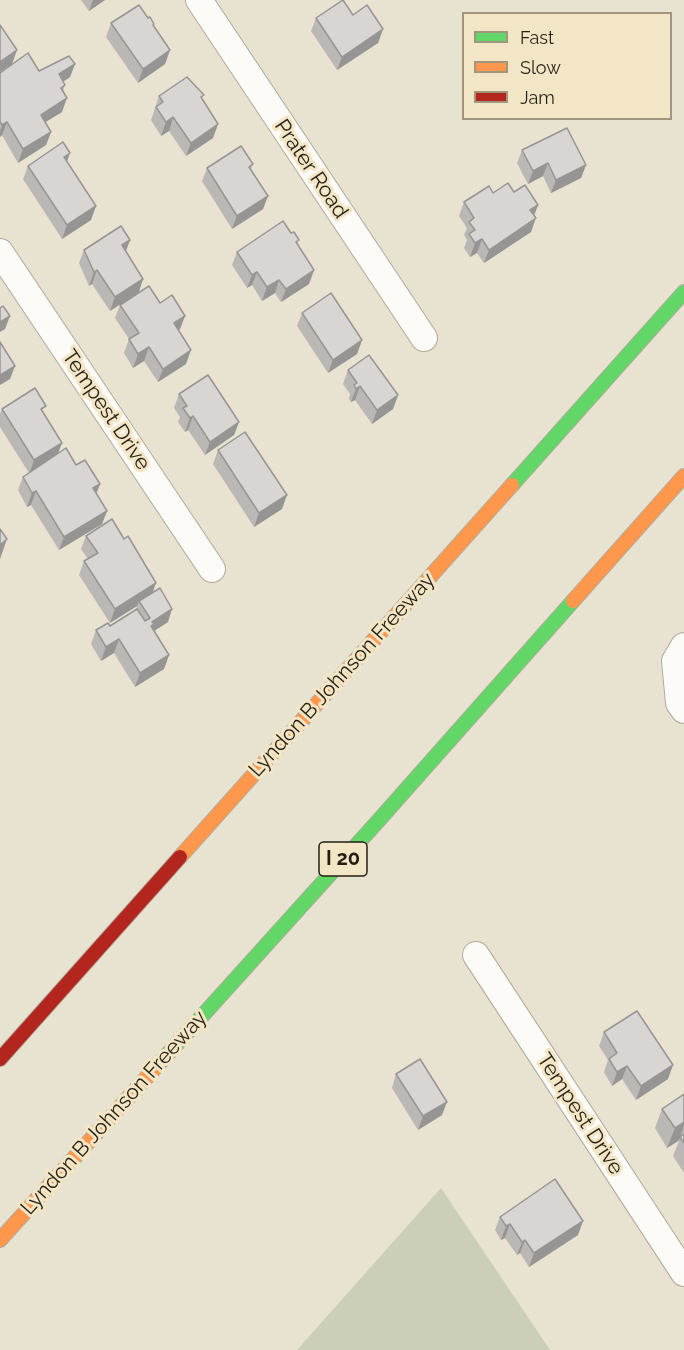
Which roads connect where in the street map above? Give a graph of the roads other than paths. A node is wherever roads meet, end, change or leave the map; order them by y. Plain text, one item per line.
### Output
1 (199, 0) edge
2 (0, 252) edge
3 (684, 284) edge
4 (684, 292) edge
5 (424, 338) dead end
6 (625, 358) junction
7 (684, 476) edge
8 (212, 569) dead end
9 (679, 653) edge
10 (684, 710) edge
11 (476, 955) dead end
12 (0, 1059) edge
13 (0, 1240) edge
14 (684, 1273) edge

1 - 5 street, Prater Road
2 - 8 street, Tempest Drive
3 - 6 highway
4 - 6 highway, Lyndon B Johnson Freeway
6 - 12 highway, Lyndon B Johnson Freeway
7 - 13 highway, Lyndon B Johnson Freeway / I 20
9 - 10 street
11 - 14 street, Tempest Drive

